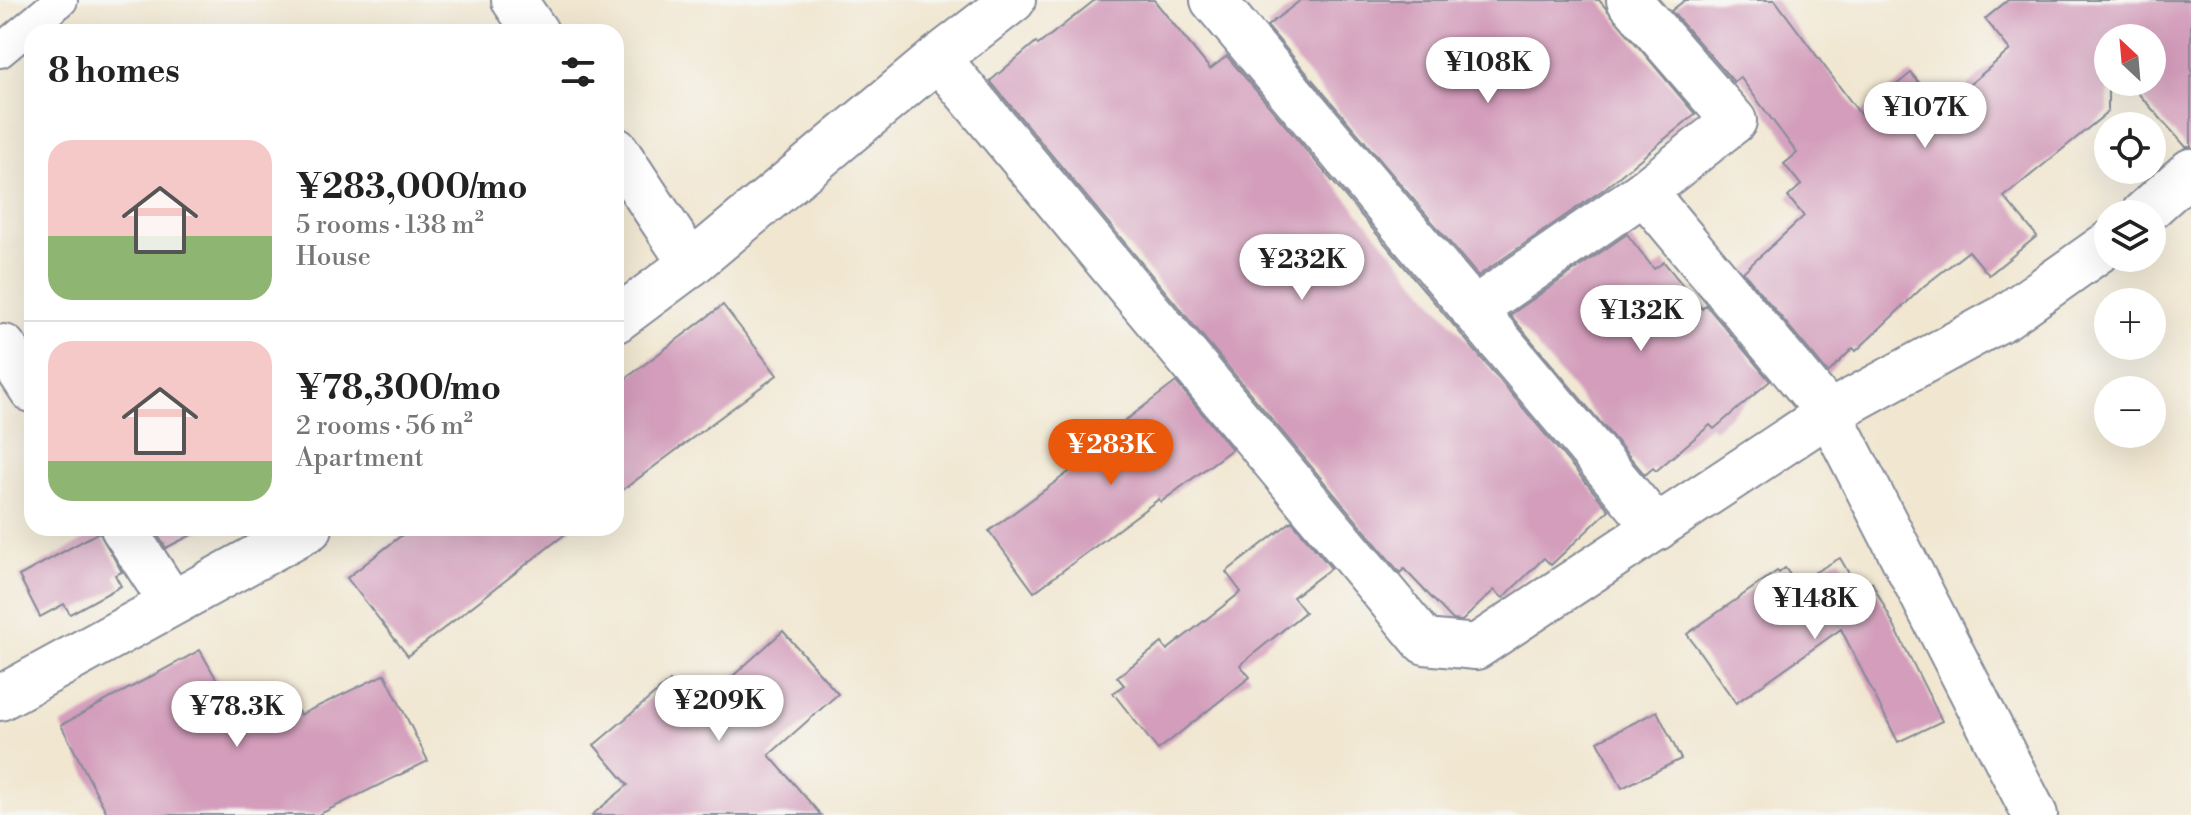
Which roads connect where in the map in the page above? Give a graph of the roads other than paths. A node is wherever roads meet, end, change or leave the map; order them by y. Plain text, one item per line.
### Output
1 (61, 0) edge
2 (514, 0) edge
3 (1013, 0) edge
4 (1629, 0) edge
5 (1220, 2) edge
6 (32, 24) edge
7 (530, 24) edge
8 (24, 31) edge
9 (0, 51) edge
10 (938, 58) junction
11 (624, 162) edge
12 (2191, 171) edge
13 (1644, 192) junction
14 (2159, 200) edge
15 (2094, 256) edge
16 (691, 264) junction
17 (1473, 310) junction
18 (624, 314) edge
19 (0, 348) edge
20 (24, 378) edge
21 (1829, 413) junction
22 (1657, 528) junction
23 (128, 536) edge
24 (295, 536) edge
25 (172, 603) junction
26 (0, 698) edge
27 (2035, 815) edge

1 - 6 lane
2 - 7 street
3 - 10 street
4 - 13 street
5 - 17 street
8 - 9 lane
10 - 16 street
10 - 22 street
11 - 16 street
12 - 14 street
13 - 17 street
13 - 21 street
15 - 21 street
16 - 18 street
17 - 22 street
19 - 20 street
21 - 22 street
21 - 27 street
23 - 25 street
24 - 25 street
25 - 26 street

